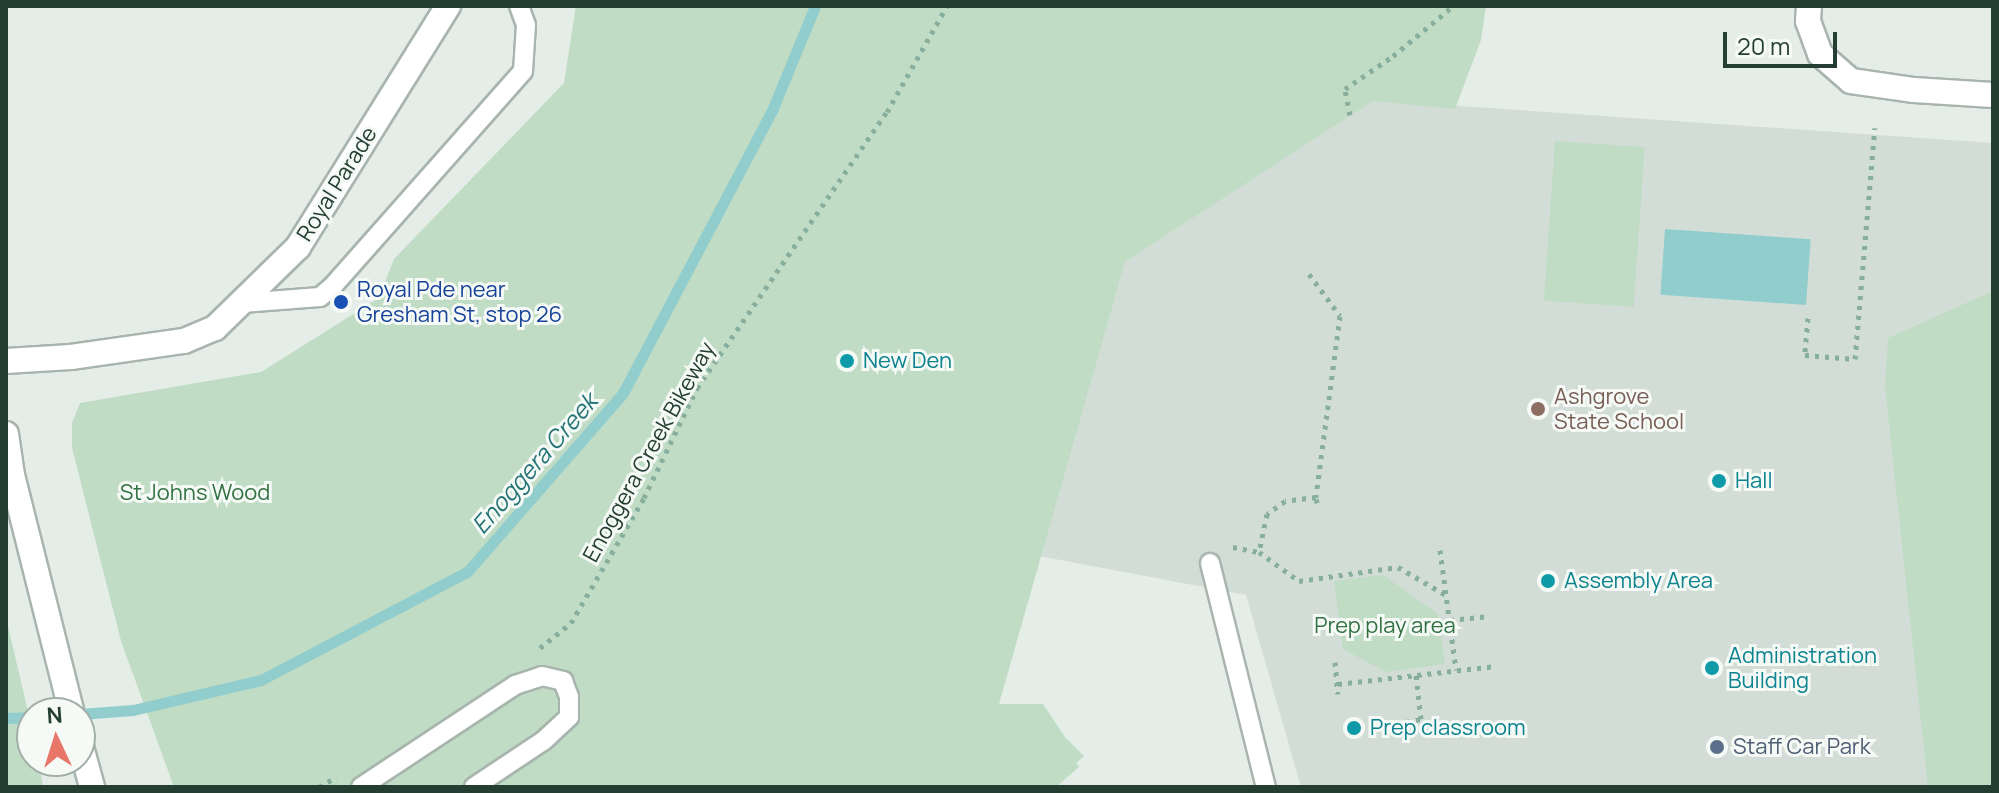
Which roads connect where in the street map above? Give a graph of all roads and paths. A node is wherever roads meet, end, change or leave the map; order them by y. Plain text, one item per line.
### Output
1 (448, 6) edge
2 (519, 6) edge
3 (947, 6) edge
4 (1453, 6) edge
5 (1809, 6) edge
6 (1993, 95) edge
7 (1350, 115) dead end
8 (1875, 128) dead end
9 (1309, 274) dead end
10 (242, 303) junction
11 (1808, 318) dead end
12 (6, 361) edge
13 (6, 434) edge
14 (1440, 550) dead end
15 (1210, 563) dead end
16 (1446, 595) junction
17 (1490, 616) dead end
18 (1450, 620) junction
19 (535, 652) dead end
20 (1335, 662) dead end
21 (1496, 666) dead end
22 (1456, 670) junction
23 (1415, 675) junction
24 (1338, 684) junction
25 (1338, 694) dead end
26 (68, 697) edge
27 (1406, 722) dead end
28 (341, 774) dead end
29 (319, 787) edge
30 (361, 787) edge
31 (474, 787) edge
32 (1266, 787) edge

1 - 10 street, Royal Parade
2 - 10 lane
3 - 19 path, Enoggera Creek Bikeway
4 - 7 path
5 - 6 street
8 - 11 path
9 - 16 path
10 - 12 street, Royal Parade
13 - 26 street
14 - 16 path
15 - 32 lane
16 - 18 path
17 - 18 path
18 - 22 path
20 - 24 path
21 - 22 path
22 - 23 path
23 - 24 path
23 - 27 path
24 - 25 path
28 - 29 path
30 - 31 lane

